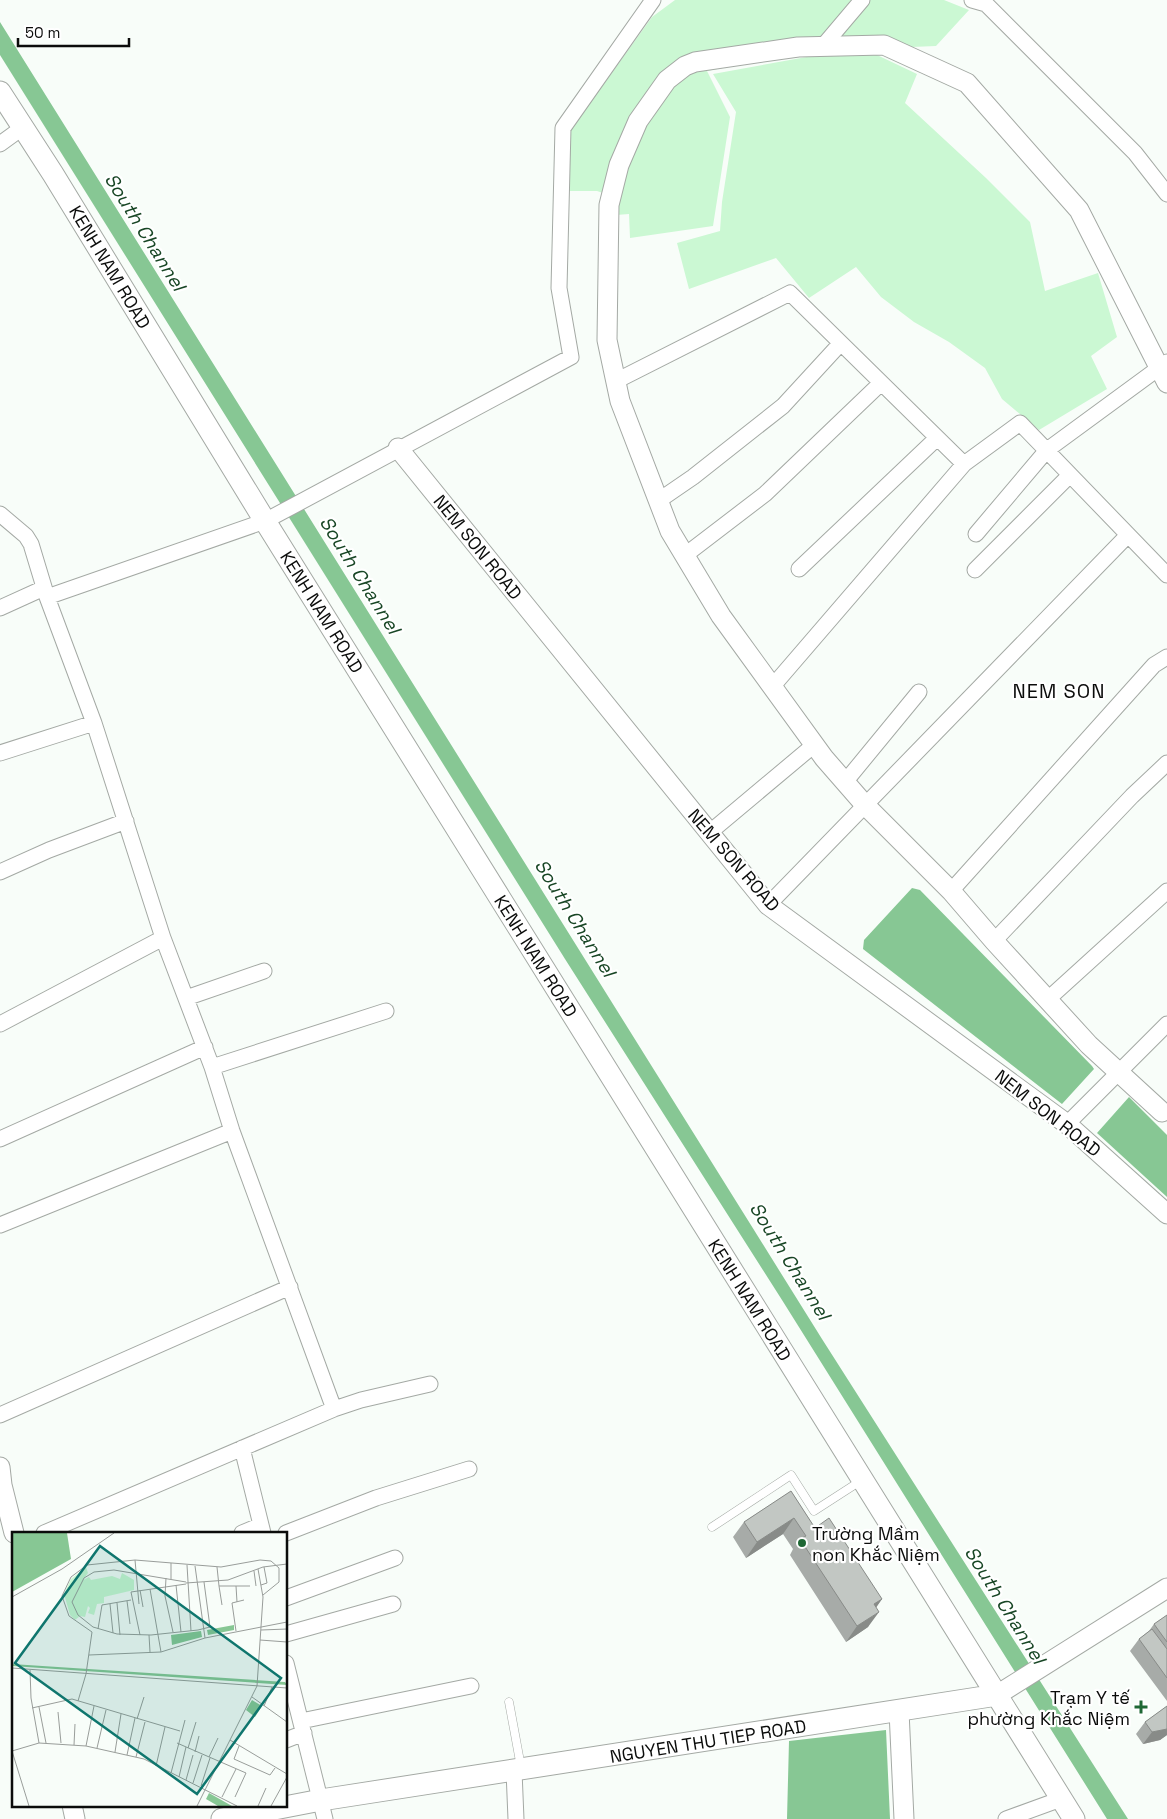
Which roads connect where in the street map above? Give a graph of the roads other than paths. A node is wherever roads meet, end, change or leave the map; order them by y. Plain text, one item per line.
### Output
1 (653, 0) edge
2 (862, 0) edge
3 (972, 0) edge
4 (823, 46) junction
5 (0, 92) edge
6 (22, 128) junction
7 (0, 144) edge
8 (1167, 194) edge
9 (840, 344) junction
10 (1164, 372) edge
11 (616, 381) junction
12 (881, 383) junction
13 (938, 438) junction
14 (398, 448) junction
15 (1046, 450) junction
16 (964, 464) junction
17 (1070, 475) junction
18 (658, 501) junction
19 (0, 514) edge
20 (266, 521) junction
21 (976, 534) dead end
22 (1128, 536) junction
23 (684, 556) junction
24 (798, 568) dead end
25 (975, 570) dead end
26 (1167, 575) edge
27 (45, 592) junction
28 (0, 608) edge
29 (1167, 657) edge
30 (772, 687) junction
31 (919, 692) dead end
32 (94, 723) junction
33 (814, 745) junction
34 (0, 753) edge
35 (1167, 763) edge
36 (845, 782) junction
37 (865, 804) junction
38 (126, 821) junction
39 (709, 833) junction
40 (0, 872) edge
41 (952, 891) junction
42 (1167, 891) edge
43 (768, 905) junction
44 (163, 938) junction
45 (994, 941) junction
46 (264, 971) dead end
47 (186, 998) junction
48 (1048, 1000) junction
49 (386, 1011) dead end
50 (0, 1024) edge
51 (1167, 1024) edge
52 (205, 1047) junction
53 (212, 1067) junction
54 (1118, 1072) junction
55 (1164, 1109) edge
56 (1067, 1124) junction
57 (232, 1132) junction
58 (0, 1139) edge
59 (1167, 1214) edge
60 (0, 1225) edge
61 (290, 1287) junction
62 (430, 1384) dead end
63 (334, 1409) junction
64 (0, 1415) edge
65 (242, 1448) junction
66 (0, 1468) edge
67 (470, 1469) dead end
68 (862, 1480) junction
69 (712, 1526) dead end
70 (262, 1529) edge
71 (14, 1532) edge
72 (46, 1532) edge
73 (247, 1532) edge
74 (288, 1532) edge
75 (395, 1558) dead end
76 (1167, 1588) edge
77 (288, 1597) edge
78 (393, 1604) dead end
79 (288, 1633) edge
80 (288, 1671) edge
81 (471, 1686) dead end
82 (997, 1695) junction
83 (509, 1702) dead end
84 (900, 1711) junction
85 (302, 1727) junction
86 (288, 1738) edge
87 (518, 1770) junction
88 (1061, 1799) junction
89 (72, 1806) edge
90 (323, 1810) edge
91 (75, 1819) edge
92 (222, 1819) edge
93 (516, 1819) edge
94 (904, 1819) edge
95 (1006, 1819) edge
96 (1074, 1819) edge

1 - 14 street
2 - 4 street
3 - 8 street
4 - 10 street
4 - 11 street
5 - 6 main road, KENH NAM ROAD
6 - 7 street
6 - 20 main road, KENH NAM ROAD
9 - 11 street
9 - 12 street
9 - 18 street
10 - 15 street
11 - 18 street
12 - 13 street
12 - 23 street
13 - 16 street
13 - 24 street
14 - 20 street
14 - 39 street, NEM SON ROAD
15 - 16 street
15 - 17 street
15 - 21 street
16 - 30 street
17 - 22 street
17 - 25 street
18 - 23 street
19 - 27 street
20 - 27 street
20 - 68 main road, KENH NAM ROAD
22 - 26 street
22 - 37 street
23 - 30 street
27 - 28 street
27 - 32 street
29 - 41 street
30 - 33 street
31 - 36 street
32 - 34 street
32 - 38 street
33 - 36 street
33 - 39 street
35 - 45 street
36 - 37 street
37 - 41 street
37 - 43 street
38 - 40 street
38 - 44 street
39 - 43 street, NEM SON ROAD
41 - 45 street
42 - 48 street
43 - 56 street, NEM SON ROAD
44 - 47 street
44 - 50 street
45 - 48 street
46 - 47 street
47 - 52 street
48 - 54 street
49 - 53 street
51 - 54 street
52 - 53 street
52 - 58 street
53 - 57 street
54 - 55 street
54 - 56 street
56 - 59 street, NEM SON ROAD
57 - 60 street
57 - 61 street
61 - 63 street
61 - 64 street
62 - 63 street
63 - 65 street
65 - 70 street
65 - 72 street
66 - 71 street
67 - 74 street
68 - 69 lane
68 - 82 main road, KENH NAM ROAD
70 - 73 street
75 - 77 street
76 - 82 street, NGUYEN THU TIEP ROAD
78 - 79 street
80 - 85 street
81 - 85 street
82 - 84 main road, NGUYEN THU TIEP ROAD
82 - 88 main road, KENH NAM ROAD
83 - 87 lane
84 - 87 main road, NGUYEN THU TIEP ROAD
84 - 94 street
85 - 86 street
85 - 90 street
87 - 90 main road, NGUYEN THU TIEP ROAD
87 - 93 street
88 - 95 street
88 - 96 main road, KENH NAM ROAD
89 - 91 street
90 - 92 main road, NGUYEN THU TIEP ROAD

